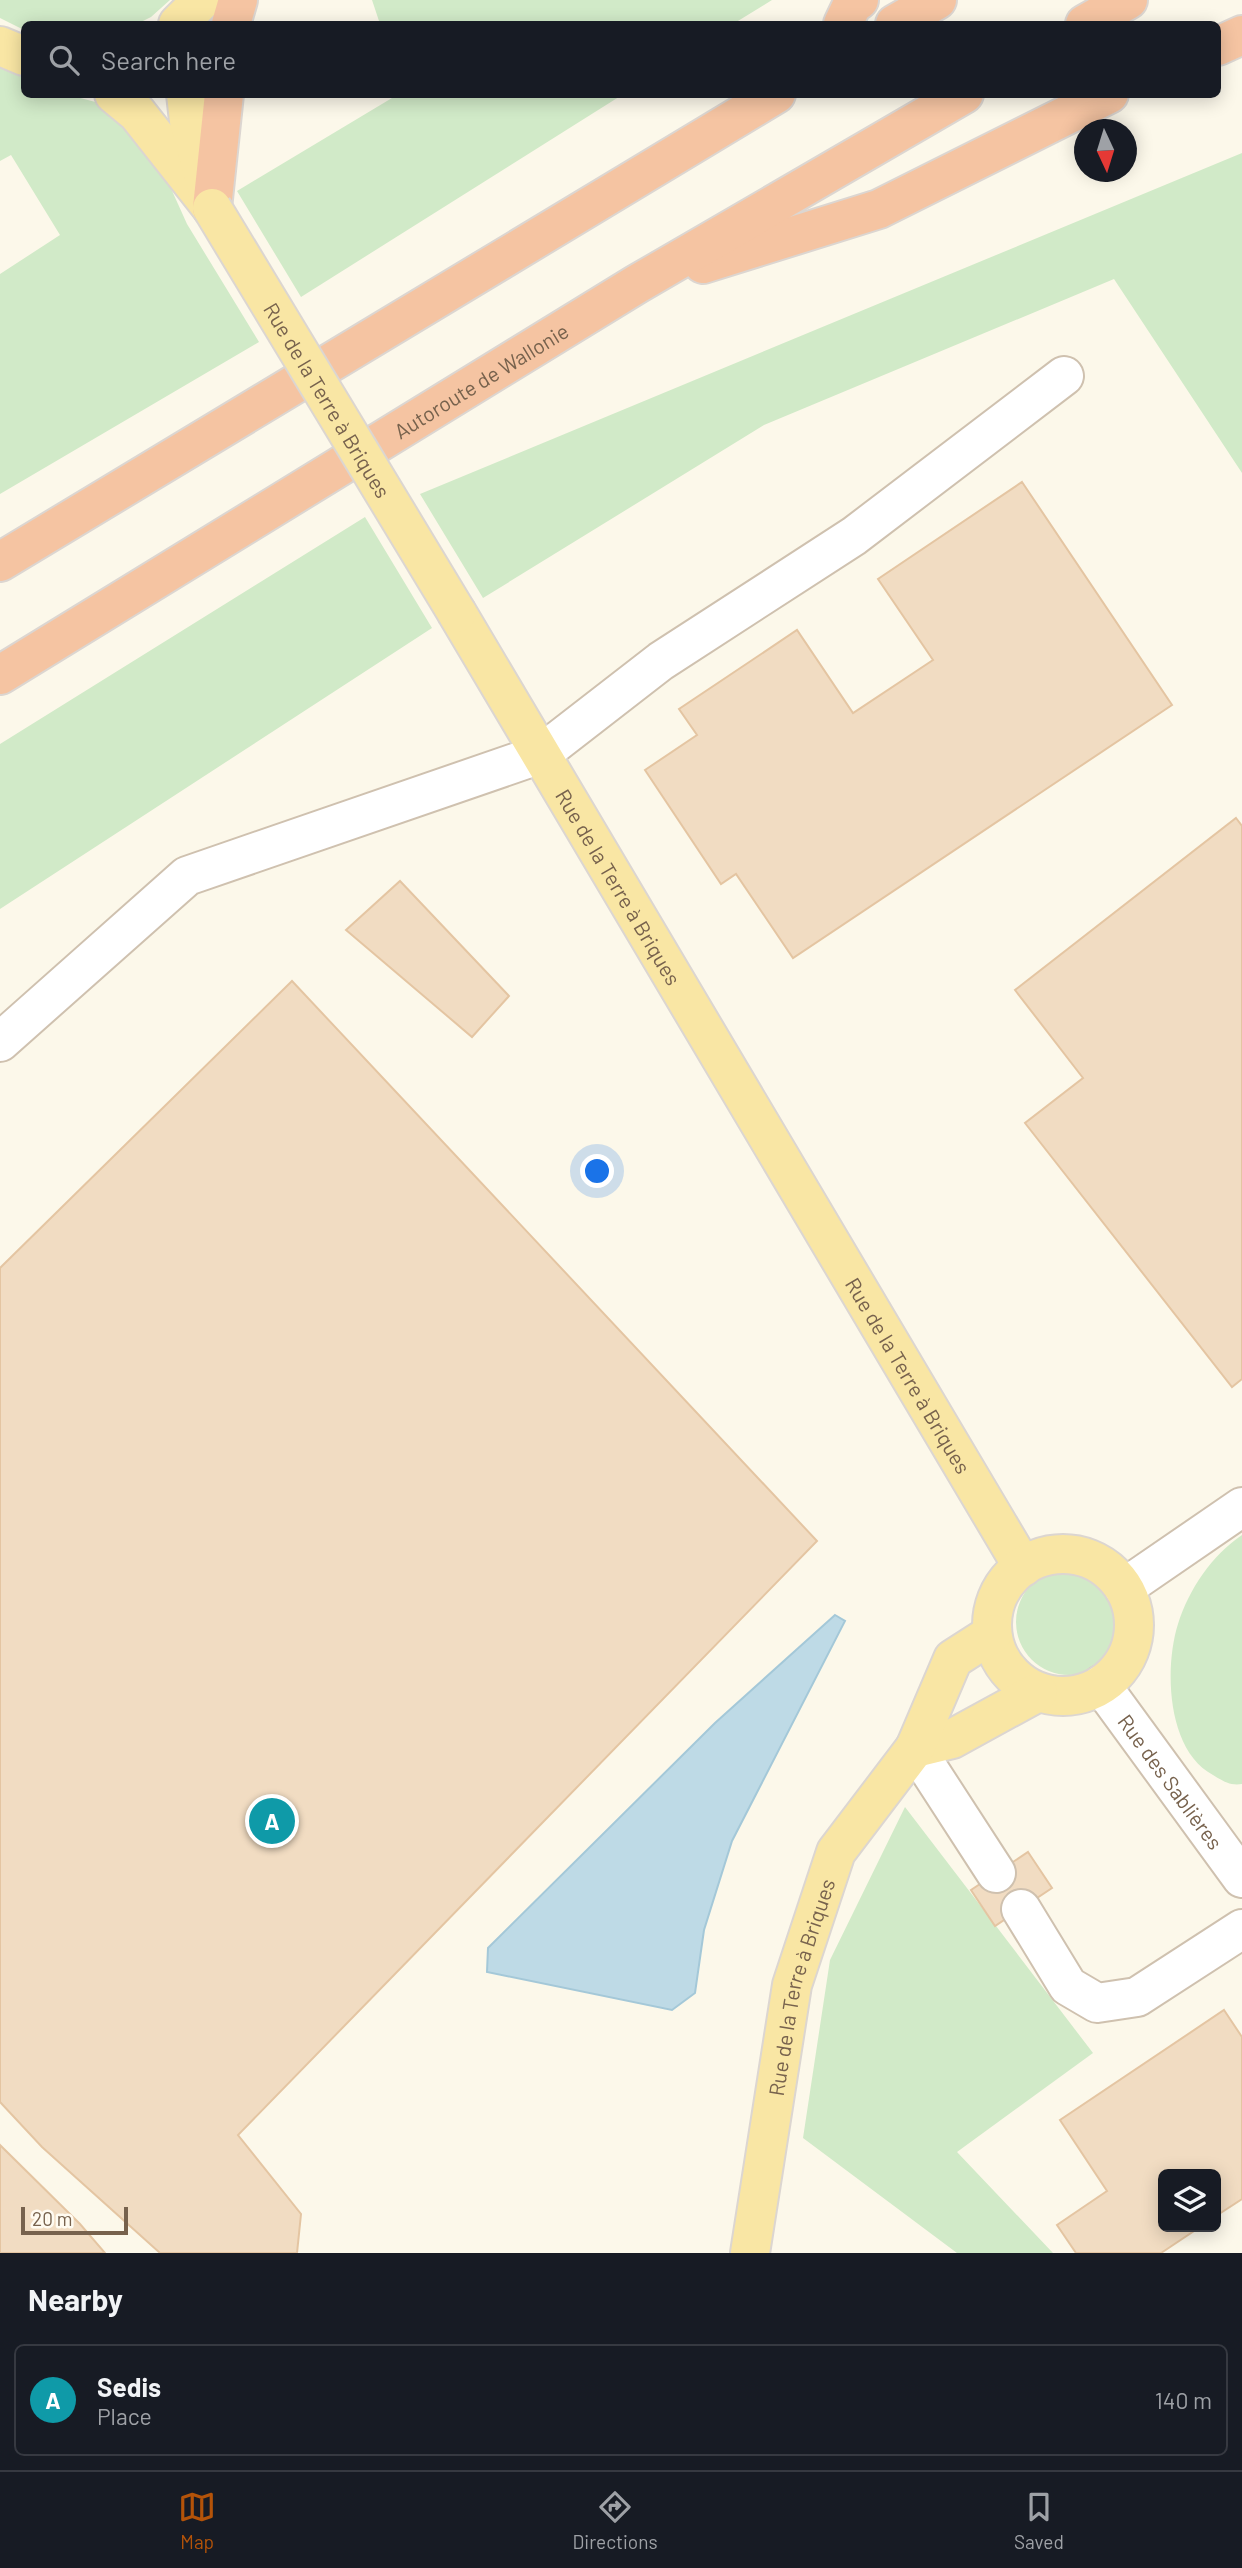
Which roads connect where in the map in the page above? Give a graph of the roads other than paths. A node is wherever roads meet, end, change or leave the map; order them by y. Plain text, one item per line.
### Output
1 (238, 0) edge
2 (859, 0) edge
3 (937, 0) edge
4 (1128, 0) edge
5 (201, 16) edge
6 (844, 21) edge
7 (900, 21) edge
8 (1090, 21) edge
9 (1242, 35) edge
10 (1221, 44) edge
11 (0, 46) edge
12 (21, 55) edge
13 (119, 98) edge
14 (186, 98) edge
15 (224, 98) edge
16 (769, 98) edge
17 (957, 98) edge
18 (1101, 98) edge
19 (212, 208) junction
20 (637, 284) junction
21 (1064, 376) dead end
22 (0, 562) edge
23 (0, 675) edge
24 (541, 754) junction
25 (0, 1042) edge
26 (1242, 1507) edge
27 (1023, 1567) junction
28 (1124, 1588) junction
29 (992, 1634) junction
30 (1101, 1685) junction
31 (1038, 1692) junction
32 (915, 1748) junction
33 (1226, 1827) edge
34 (1240, 1870) edge
35 (996, 1873) dead end
36 (1021, 1909) dead end
37 (1242, 1929) edge
38 (750, 2253) edge

1 - 5 highway
2 - 6 highway
3 - 7 highway
4 - 8 highway
9 - 10 highway
11 - 12 main road
13 - 19 main road, Rue de la Terre à Briques
14 - 19 main road, Rue de la Terre à Briques
15 - 19 highway
16 - 22 highway
17 - 20 highway, Autoroute de Wallonie
18 - 20 highway
19 - 24 main road, Rue de la Terre à Briques, bridge
20 - 23 highway, Autoroute de Wallonie
21 - 24 street
24 - 25 street
24 - 27 main road, Rue de la Terre à Briques
26 - 28 street
27 - 28 main road
27 - 29 main road
28 - 30 main road
29 - 31 main road
29 - 32 main road, Rue de la Terre à Briques
30 - 31 main road
30 - 33 street, Rue des Sablières
31 - 32 main road
32 - 35 street
32 - 38 main road, Rue de la Terre à Briques
33 - 34 street, Rue des Sablières
36 - 37 street

